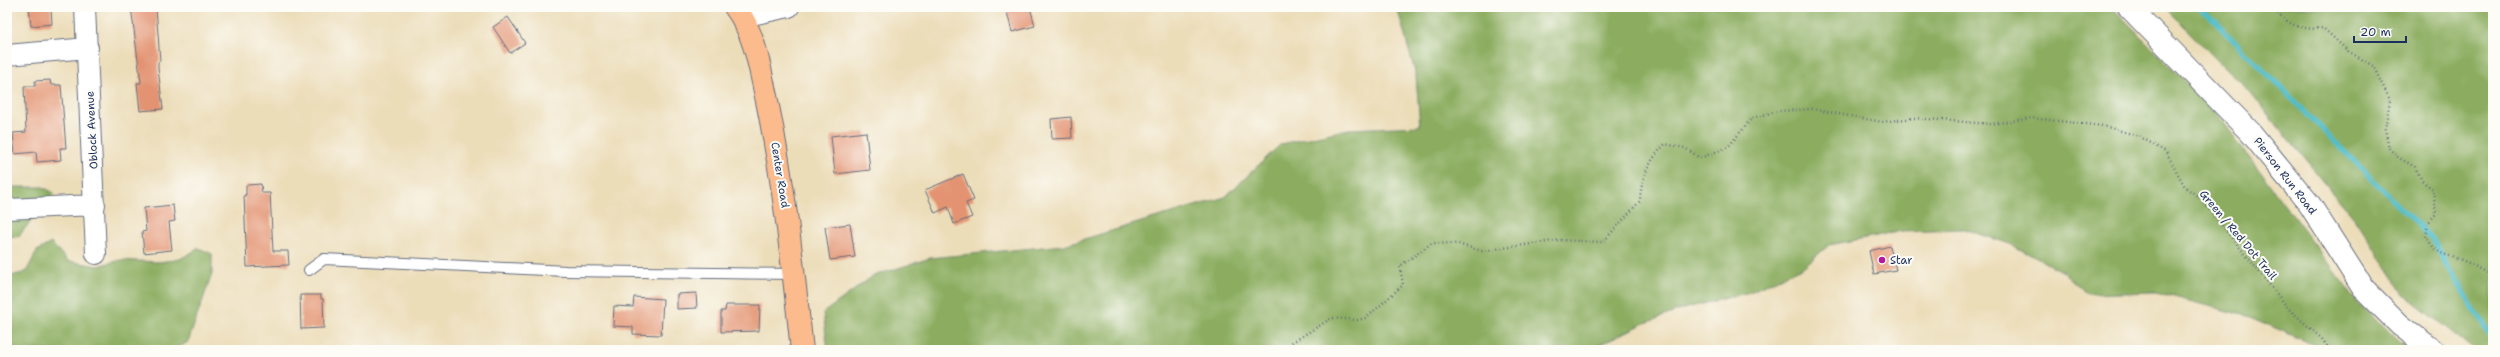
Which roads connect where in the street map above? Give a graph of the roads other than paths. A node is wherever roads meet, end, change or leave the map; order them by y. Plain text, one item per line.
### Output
1 (85, 7) edge
2 (789, 7) edge
3 (2129, 7) edge
4 (738, 12) edge
5 (88, 48) junction
6 (7, 55) edge
7 (95, 205) junction
8 (7, 209) edge
9 (96, 254) dead end
10 (309, 270) dead end
11 (794, 274) junction
12 (802, 350) edge
13 (2433, 350) edge

1 - 5 street, Oblock Avenue
2 - 4 street
3 - 13 street, Pierson Run Road
4 - 11 main road, Center Road
5 - 6 street
5 - 7 street, Oblock Avenue
7 - 8 street
7 - 9 street, Oblock Avenue
10 - 11 lane
11 - 12 main road, Center Road

